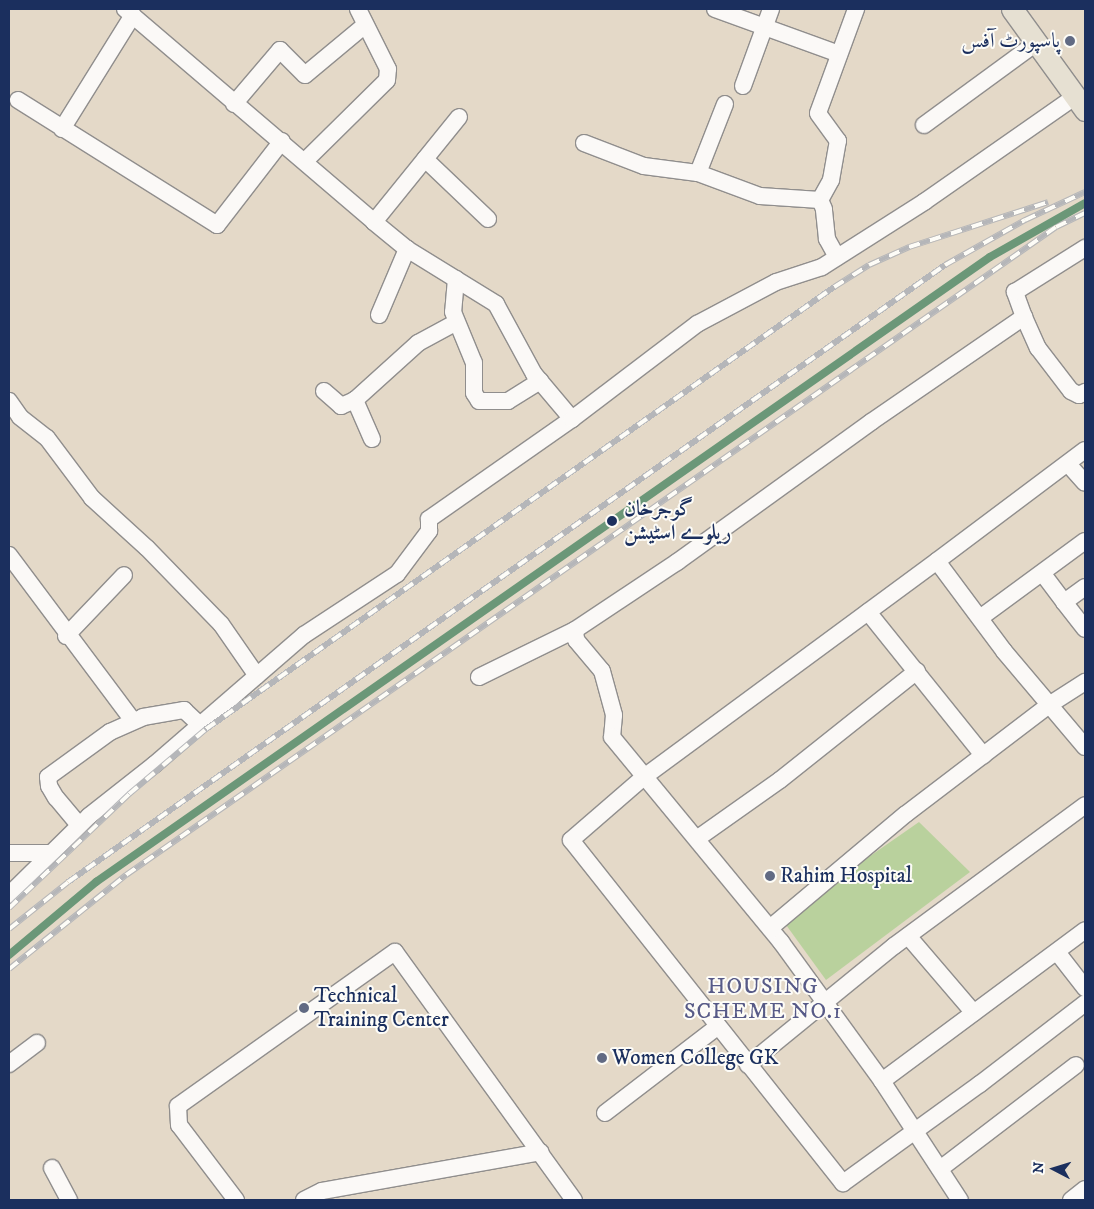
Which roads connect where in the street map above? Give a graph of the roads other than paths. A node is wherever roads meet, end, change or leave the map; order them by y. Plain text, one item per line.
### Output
1 (358, 9) edge
2 (715, 9) edge
3 (772, 9) edge
4 (856, 9) edge
5 (1012, 9) edge
6 (128, 11) edge
7 (365, 25) junction
8 (764, 28) junction
9 (1036, 42) junction
10 (839, 54) junction
11 (744, 86) dead end
12 (18, 100) dead end
13 (1080, 103) edge
14 (234, 104) junction
15 (725, 104) dead end
16 (459, 117) dead end
17 (924, 125) dead end
18 (62, 129) junction
19 (282, 141) junction
20 (584, 143) dead end
21 (425, 159) junction
22 (305, 161) junction
23 (698, 173) junction
24 (820, 200) junction
25 (488, 219) dead end
26 (374, 222) junction
27 (1085, 248) edge
28 (407, 249) junction
29 (837, 257) junction
30 (456, 279) junction
31 (380, 315) dead end
32 (1024, 318) junction
33 (455, 323) junction
34 (540, 381) junction
35 (324, 391) dead end
36 (1085, 392) edge
37 (355, 400) junction
38 (9, 402) edge
39 (572, 419) junction
40 (372, 439) dead end
41 (1085, 450) edge
42 (1068, 464) junction
43 (1085, 483) edge
44 (1085, 542) edge
45 (9, 555) edge
46 (937, 561) junction
47 (1043, 574) junction
48 (124, 575) dead end
49 (1085, 587) edge
50 (1064, 602) junction
51 (868, 612) junction
52 (980, 618) junction
53 (1085, 629) edge
54 (575, 630) junction
55 (66, 636) junction
56 (917, 671) junction
57 (257, 676) junction
58 (479, 677) dead end
59 (1085, 682) edge
60 (1049, 705) junction
61 (133, 721) junction
62 (200, 725) junction
63 (1085, 748) edge
64 (983, 755) junction
65 (645, 776) junction
66 (1085, 805) edge
67 (80, 825) junction
68 (698, 838) junction
69 (51, 853) junction
70 (9, 854) edge
71 (9, 895) edge
72 (770, 928) junction
73 (1085, 930) edge
74 (908, 936) junction
75 (1057, 952) junction
76 (1085, 988) edge
77 (825, 1003) junction
78 (1085, 1003) edge
79 (974, 1013) junction
80 (717, 1026) junction
81 (37, 1043) dead end
82 (9, 1064) edge
83 (748, 1065) junction
84 (1076, 1065) dead end
85 (882, 1080) junction
86 (605, 1113) dead end
87 (915, 1132) junction
88 (540, 1152) junction
89 (52, 1168) dead end
90 (940, 1169) junction
91 (1085, 1189) edge
92 (69, 1200) edge
93 (236, 1200) edge
94 (304, 1200) edge
95 (574, 1200) edge
96 (960, 1200) edge
97 (1071, 1200) edge

1 - 7 street
2 - 8 street
3 - 8 street
4 - 10 street
5 - 9 main road
6 - 14 street
6 - 18 street
7 - 14 street
7 - 22 street
8 - 10 street
8 - 11 street
9 - 13 main road
9 - 17 street
10 - 24 street
12 - 18 street
13 - 29 street
14 - 19 street
15 - 23 street
16 - 21 street
18 - 19 street
19 - 22 street
20 - 23 street
21 - 25 street
21 - 26 street
22 - 26 street
23 - 24 street
24 - 29 street
26 - 28 street
27 - 32 street
28 - 30 street
28 - 31 street
29 - 39 street
30 - 33 street
30 - 34 street
32 - 36 street
32 - 54 street
33 - 34 street
33 - 37 street
34 - 39 street
35 - 37 street
37 - 40 street
38 - 57 street
39 - 57 street
41 - 42 street
42 - 43 street
42 - 46 street
44 - 47 street
45 - 55 street
46 - 51 street
46 - 52 street
47 - 50 street
47 - 52 street
48 - 55 street
49 - 50 street
50 - 53 street
51 - 56 street
51 - 65 street
52 - 60 street
54 - 58 street
54 - 65 street
55 - 61 street
56 - 64 street
56 - 68 street
57 - 62 street
59 - 60 street
60 - 63 street
60 - 64 street
61 - 62 street
61 - 67 street
62 - 67 street
64 - 72 street
65 - 68 street
65 - 80 street
66 - 74 street
67 - 69 street
68 - 72 street
69 - 70 street
69 - 71 street
72 - 77 street
73 - 75 street
74 - 77 street
74 - 79 street
75 - 76 street
75 - 79 street
77 - 83 street
77 - 85 street
78 - 87 street
79 - 85 street
80 - 83 street
80 - 86 street
81 - 82 street
83 - 87 street
84 - 90 street
85 - 87 street
87 - 90 street
88 - 93 street
88 - 94 street
88 - 95 street
89 - 92 street
90 - 96 street
91 - 97 street

